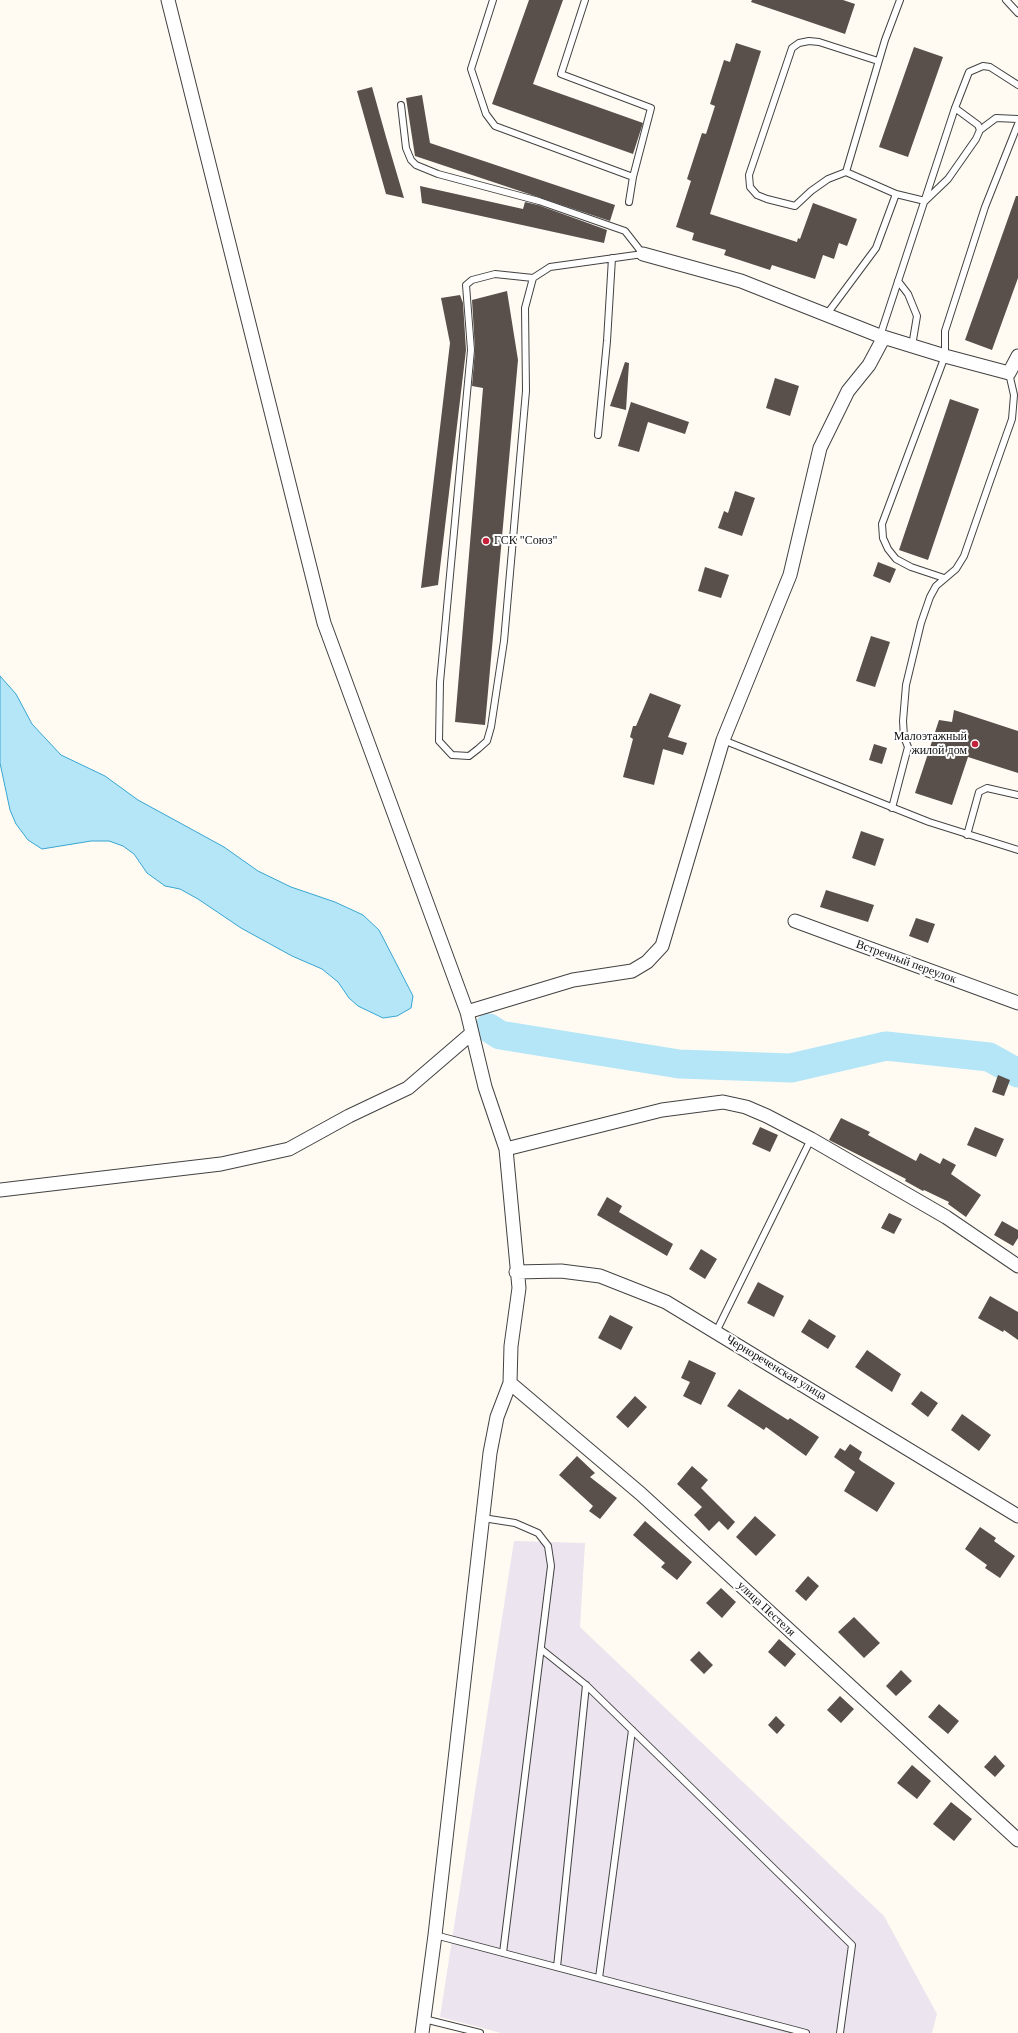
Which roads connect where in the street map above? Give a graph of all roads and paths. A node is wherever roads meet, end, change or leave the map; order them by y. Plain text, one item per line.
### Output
1 (168, 0) edge
2 (493, 0) edge
3 (585, 0) edge
4 (900, 0) edge
5 (1006, 0) edge
6 (1018, 14) edge
7 (878, 61) junction
8 (1018, 85) edge
9 (400, 105) dead end
10 (955, 108) junction
11 (1018, 119) edge
12 (1018, 124) edge
13 (980, 130) junction
14 (846, 172) junction
15 (633, 177) junction
16 (896, 194) junction
17 (925, 201) junction
18 (629, 202) dead end
19 (644, 254) junction
20 (612, 258) junction
21 (533, 278) junction
22 (898, 281) junction
23 (827, 314) junction
24 (882, 336) junction
25 (912, 346) junction
26 (945, 356) junction
27 (1018, 356) edge
28 (1009, 373) junction
29 (598, 435) dead end
30 (944, 578) junction
31 (723, 740) junction
32 (1018, 796) edge
33 (892, 808) junction
34 (967, 835) junction
35 (1018, 850) edge
36 (795, 921) dead end
37 (1018, 1003) edge
38 (467, 1012) junction
39 (472, 1033) junction
40 (811, 1139) junction
41 (506, 1148) junction
42 (0, 1190) edge
43 (1018, 1266) edge
44 (516, 1272) junction
45 (716, 1332) junction
46 (510, 1382) junction
47 (1018, 1516) edge
48 (483, 1518) junction
49 (541, 1650) junction
50 (586, 1685) junction
51 (632, 1730) junction
52 (1018, 1840) edge
53 (435, 1935) junction
54 (503, 1953) junction
55 (557, 1967) junction
56 (599, 1978) junction
57 (424, 2019) junction
58 (422, 2033) edge
59 (480, 2033) edge
60 (806, 2033) edge
61 (840, 2033) edge

1 - 38 street
2 - 15 lane
3 - 15 lane
4 - 7 lane
5 - 6 lane
7 - 14 lane
7 - 14 lane
8 - 10 lane
9 - 19 lane
10 - 13 lane
10 - 17 lane
11 - 13 lane
12 - 26 lane
13 - 17 lane
14 - 16 lane
15 - 18 lane
16 - 17 lane
16 - 23 lane
17 - 22 lane
19 - 20 lane
19 - 23 street
20 - 21 lane
20 - 29 lane
21 - 21 lane
22 - 24 lane
22 - 25 lane
23 - 24 street
24 - 25 street
24 - 31 street
25 - 26 street
26 - 28 street
26 - 30 lane
27 - 28 street
28 - 30 lane
30 - 33 lane
31 - 33 lane
31 - 38 street
32 - 34 lane
33 - 34 lane
34 - 35 lane
36 - 37 street, Встречный переулок
38 - 39 street
39 - 41 street
39 - 42 street
40 - 41 street
40 - 43 street
40 - 45 lane
41 - 44 street
44 - 45 street, Чернореченская улица
44 - 46 street
45 - 47 street, Чернореченская улица
46 - 48 street
46 - 52 street, улица Пестеля
48 - 49 lane
48 - 53 street
49 - 50 lane
49 - 54 lane
50 - 51 lane
50 - 55 lane
51 - 56 lane
51 - 61 lane
53 - 54 lane
53 - 57 street
54 - 55 lane
55 - 56 lane
56 - 60 lane
57 - 58 street
57 - 59 lane

